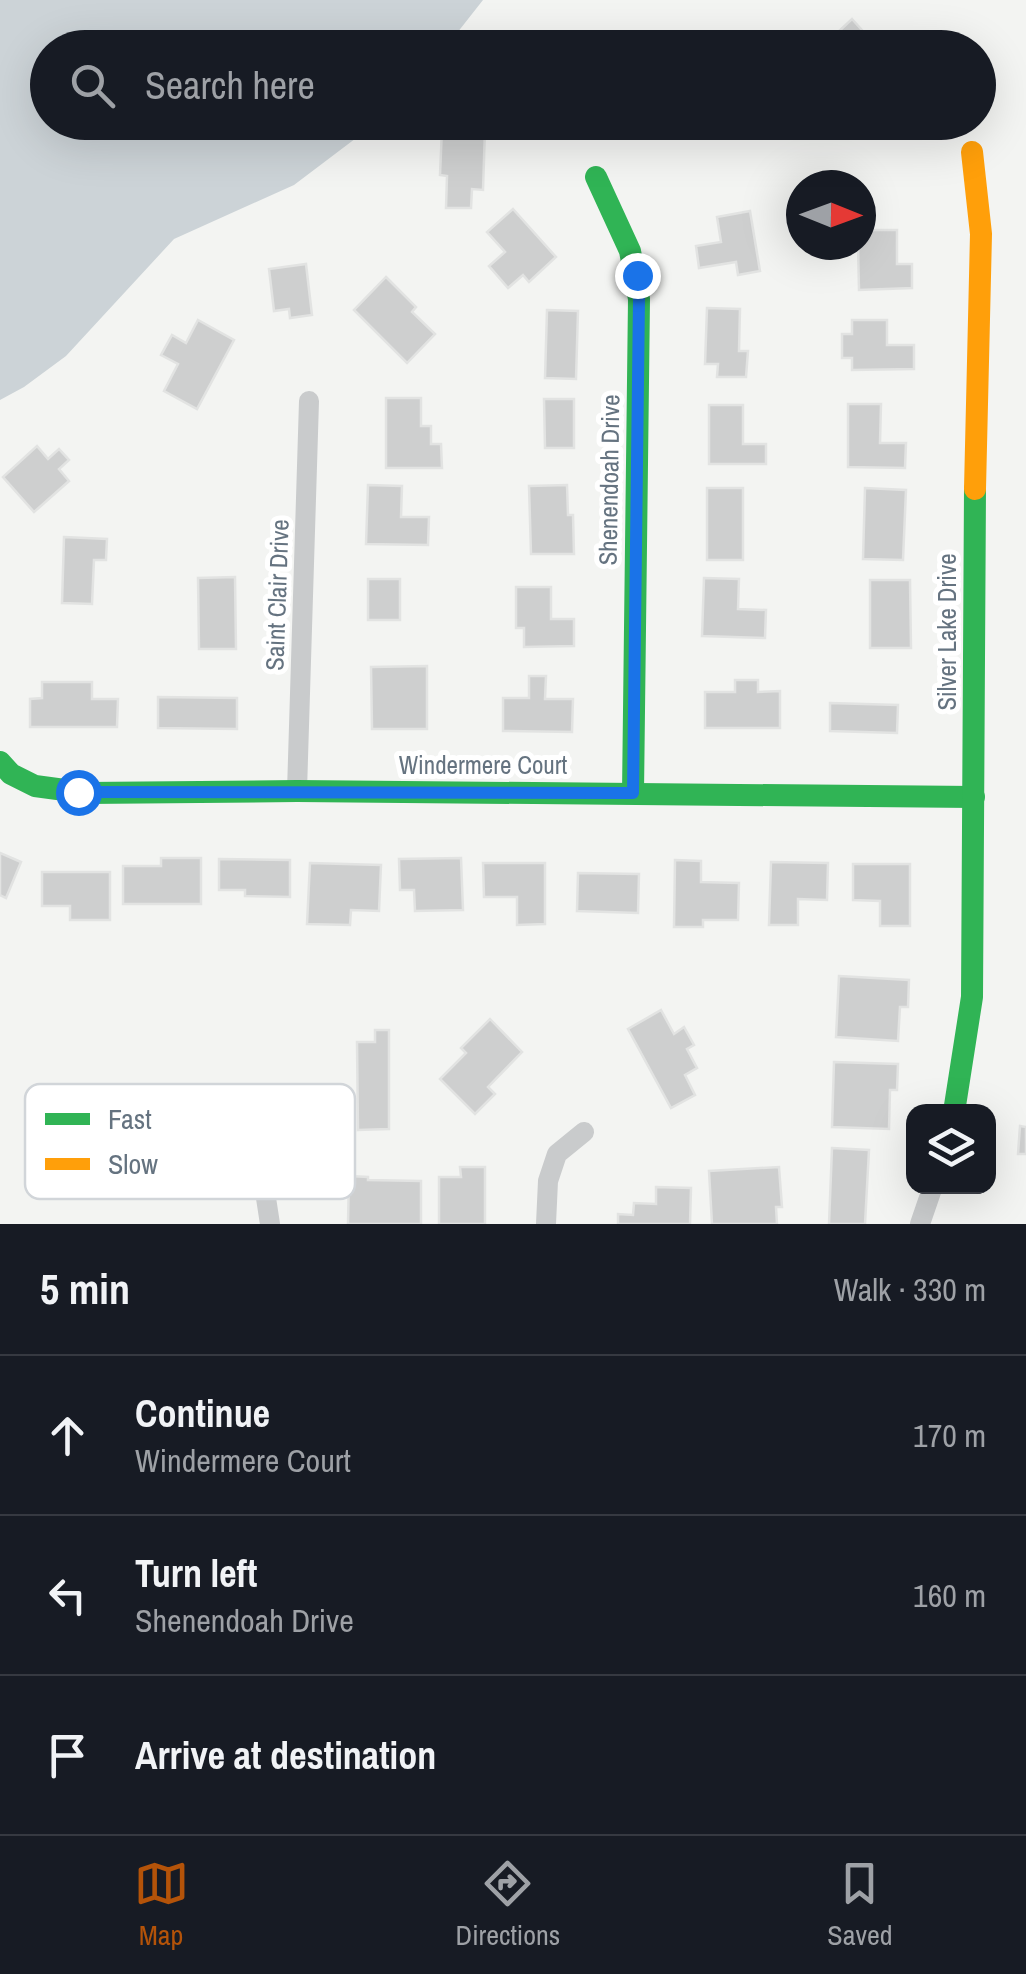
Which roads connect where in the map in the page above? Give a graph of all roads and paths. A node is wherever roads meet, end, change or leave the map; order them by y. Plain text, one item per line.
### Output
1 (972, 152) dead end
2 (596, 177) dead end
3 (309, 401) dead end
4 (0, 762) edge
5 (297, 790) junction
6 (633, 793) junction
7 (974, 798) junction
8 (955, 1104) edge
9 (584, 1132) dead end
10 (931, 1194) edge
11 (932, 1194) edge
12 (266, 1199) edge
13 (270, 1224) edge
14 (546, 1224) edge
15 (920, 1224) edge
16 (934, 1224) edge

1 - 7 street, Silver Lake Drive
2 - 6 street, Shenendoah Drive
3 - 5 street, Saint Clair Drive
4 - 5 street, Windermere Court
5 - 6 street, Windermere Court
6 - 7 street, Windermere Court
7 - 8 street, Silver Lake Drive
9 - 14 street
10 - 15 street
11 - 16 street
12 - 13 street

